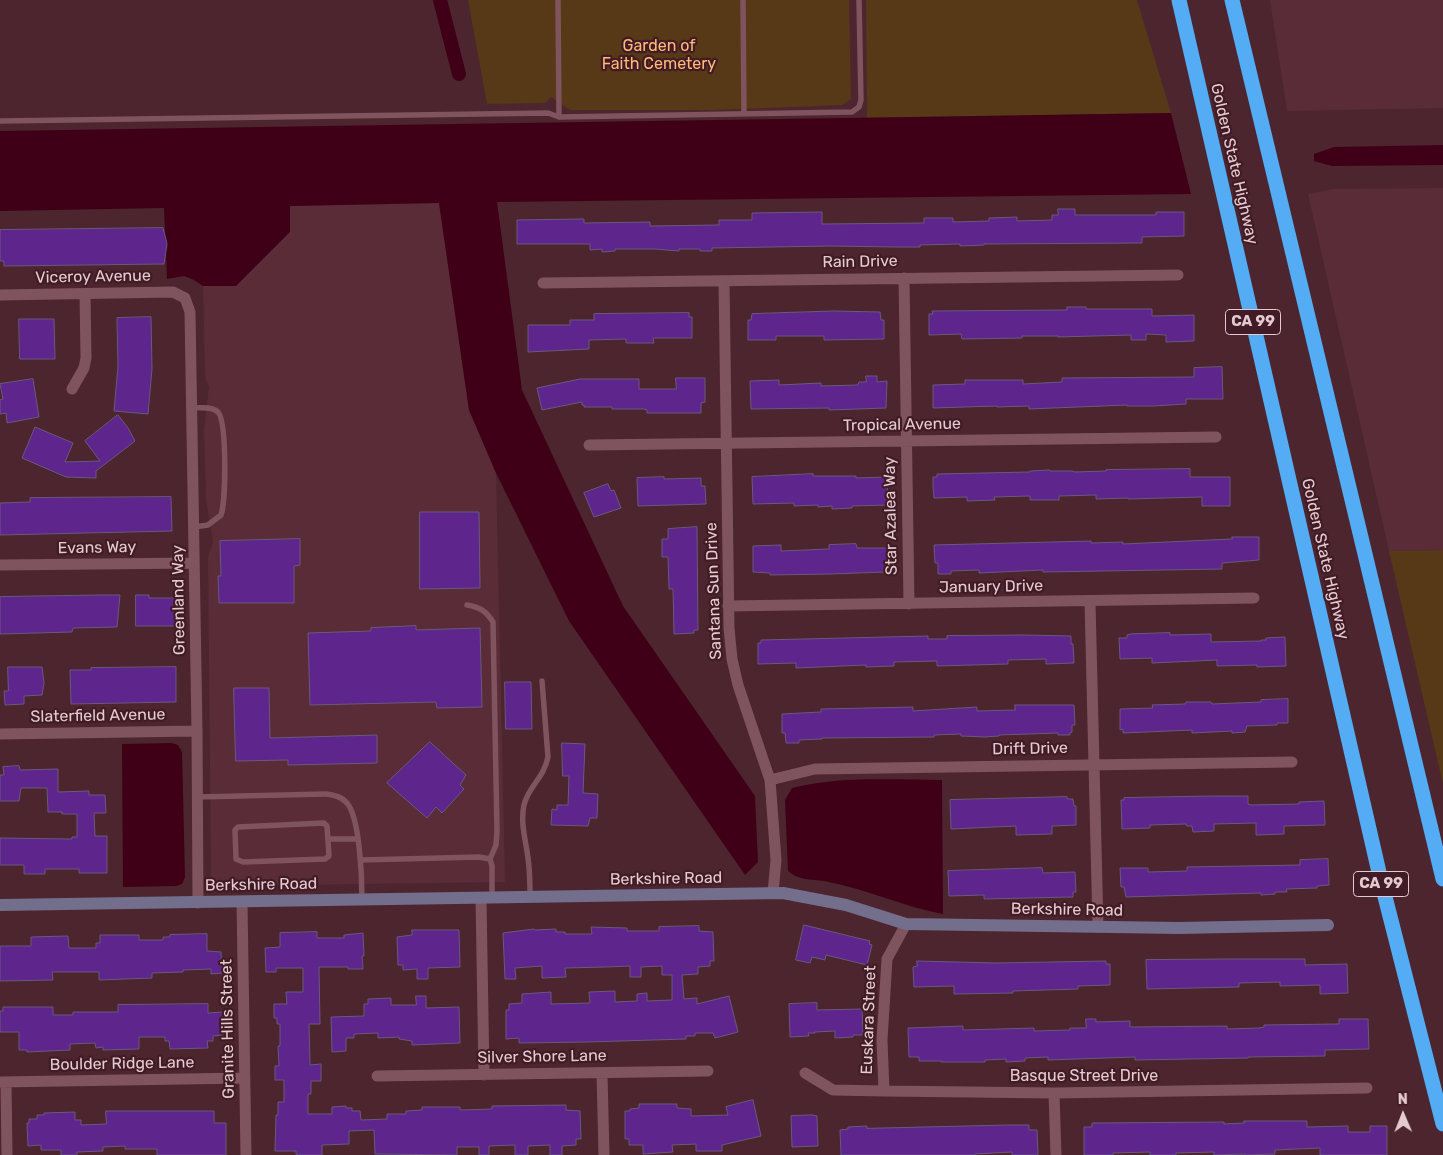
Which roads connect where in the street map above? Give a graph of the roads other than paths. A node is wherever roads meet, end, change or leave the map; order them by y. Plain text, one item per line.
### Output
1 (558, 0) edge
2 (743, 0) edge
3 (859, 0) edge
4 (1170, 0) edge
5 (1179, 0) edge
6 (1232, 0) edge
7 (1242, 0) edge
8 (744, 114) junction
9 (560, 117) junction
10 (0, 121) edge
11 (1260, 125) junction
12 (1209, 132) junction
13 (1178, 275) dead end
14 (904, 278) junction
15 (724, 281) junction
16 (543, 284) dead end
17 (85, 294) junction
18 (0, 295) edge
19 (185, 298) joint
20 (72, 389) dead end
21 (192, 408) junction
22 (1216, 437) dead end
23 (906, 441) junction
24 (727, 444) junction
25 (589, 445) dead end
26 (194, 527) junction
27 (194, 563) junction
28 (0, 565) edge
29 (1254, 598) dead end
30 (1090, 602) junction
31 (909, 604) junction
32 (466, 606) dead end
33 (728, 606) junction
34 (542, 681) dead end
35 (197, 731) junction
36 (0, 734) edge
37 (1292, 762) dead end
38 (1094, 764) junction
39 (770, 780) junction
40 (197, 797) junction
41 (328, 839) junction
42 (357, 839) junction
43 (490, 859) junction
44 (361, 860) junction
45 (1443, 879) edge
46 (773, 894) junction
47 (530, 897) junction
48 (487, 898) junction
49 (362, 900) junction
50 (242, 902) junction
51 (198, 903) junction
52 (0, 905) edge
53 (906, 924) junction
54 (1328, 924) dead end
55 (1098, 927) junction
56 (708, 1071) dead end
57 (602, 1073) junction
58 (805, 1073) dead end
59 (484, 1074) junction
60 (377, 1076) dead end
61 (245, 1078) junction
62 (3, 1082) edge
63 (1367, 1088) dead end
64 (884, 1091) junction
65 (1054, 1093) junction
66 (1443, 1124) edge
67 (7, 1155) edge
68 (246, 1155) edge
69 (604, 1155) edge
70 (1056, 1155) edge

1 - 9 lane
2 - 8 lane
3 - 8 lane
4 - 12 highway
5 - 12 highway, Golden State Highway / CA 99
6 - 11 highway, CA 99
7 - 11 highway
8 - 9 lane
9 - 10 lane
11 - 45 highway, CA 99
12 - 66 highway, Golden State Highway / CA 99
13 - 14 street, Rain Drive
14 - 15 street, Rain Drive
14 - 23 street, Star Azalea Way
15 - 16 street, Rain Drive
15 - 24 street, Santana Sun Drive
17 - 18 street, Viceroy Avenue
17 - 19 street, Viceroy Avenue
17 - 20 street
19 - 21 street, Greenland Way
21 - 26 street, Greenland Way
21 - 26 lane
22 - 23 street, Tropical Avenue
23 - 24 street, Tropical Avenue
23 - 31 street, Star Azalea Way
24 - 25 street, Tropical Avenue
24 - 33 street, Santana Sun Drive
26 - 27 street, Greenland Way
27 - 28 street, Evans Way
27 - 35 street, Greenland Way
29 - 30 street, January Drive
30 - 31 street, January Drive
30 - 38 street
31 - 33 street, January Drive
32 - 43 lane
33 - 39 street, Santana Sun Drive
34 - 47 lane
35 - 36 street, Slaterfield Avenue
35 - 40 street, Greenland Way
37 - 38 street, Drift Drive
38 - 39 street, Drift Drive
38 - 55 street
39 - 46 street, Santana Sun Drive
40 - 42 lane
40 - 51 street, Greenland Way
41 - 41 lane
41 - 42 lane
42 - 44 lane
43 - 44 lane
43 - 48 lane
44 - 49 lane
46 - 47 street, Berkshire Road
46 - 53 street, Berkshire Road
47 - 48 street, Berkshire Road
48 - 49 street, Berkshire Road
48 - 59 street
49 - 50 street, Berkshire Road
50 - 51 street, Berkshire Road
50 - 61 street, Granite Hills Street
51 - 52 street, Berkshire Road
53 - 55 street, Berkshire Road
53 - 64 street, Euskara Street
54 - 55 street, Berkshire Road
56 - 57 street, Silver Shore Lane
57 - 59 street, Silver Shore Lane
57 - 69 street
58 - 64 street, Basque Street Drive
59 - 60 street, Silver Shore Lane
61 - 62 street, Boulder Ridge Lane
61 - 68 street, Granite Hills Street
62 - 67 street
63 - 65 street, Basque Street Drive
64 - 65 street, Basque Street Drive
65 - 70 street

